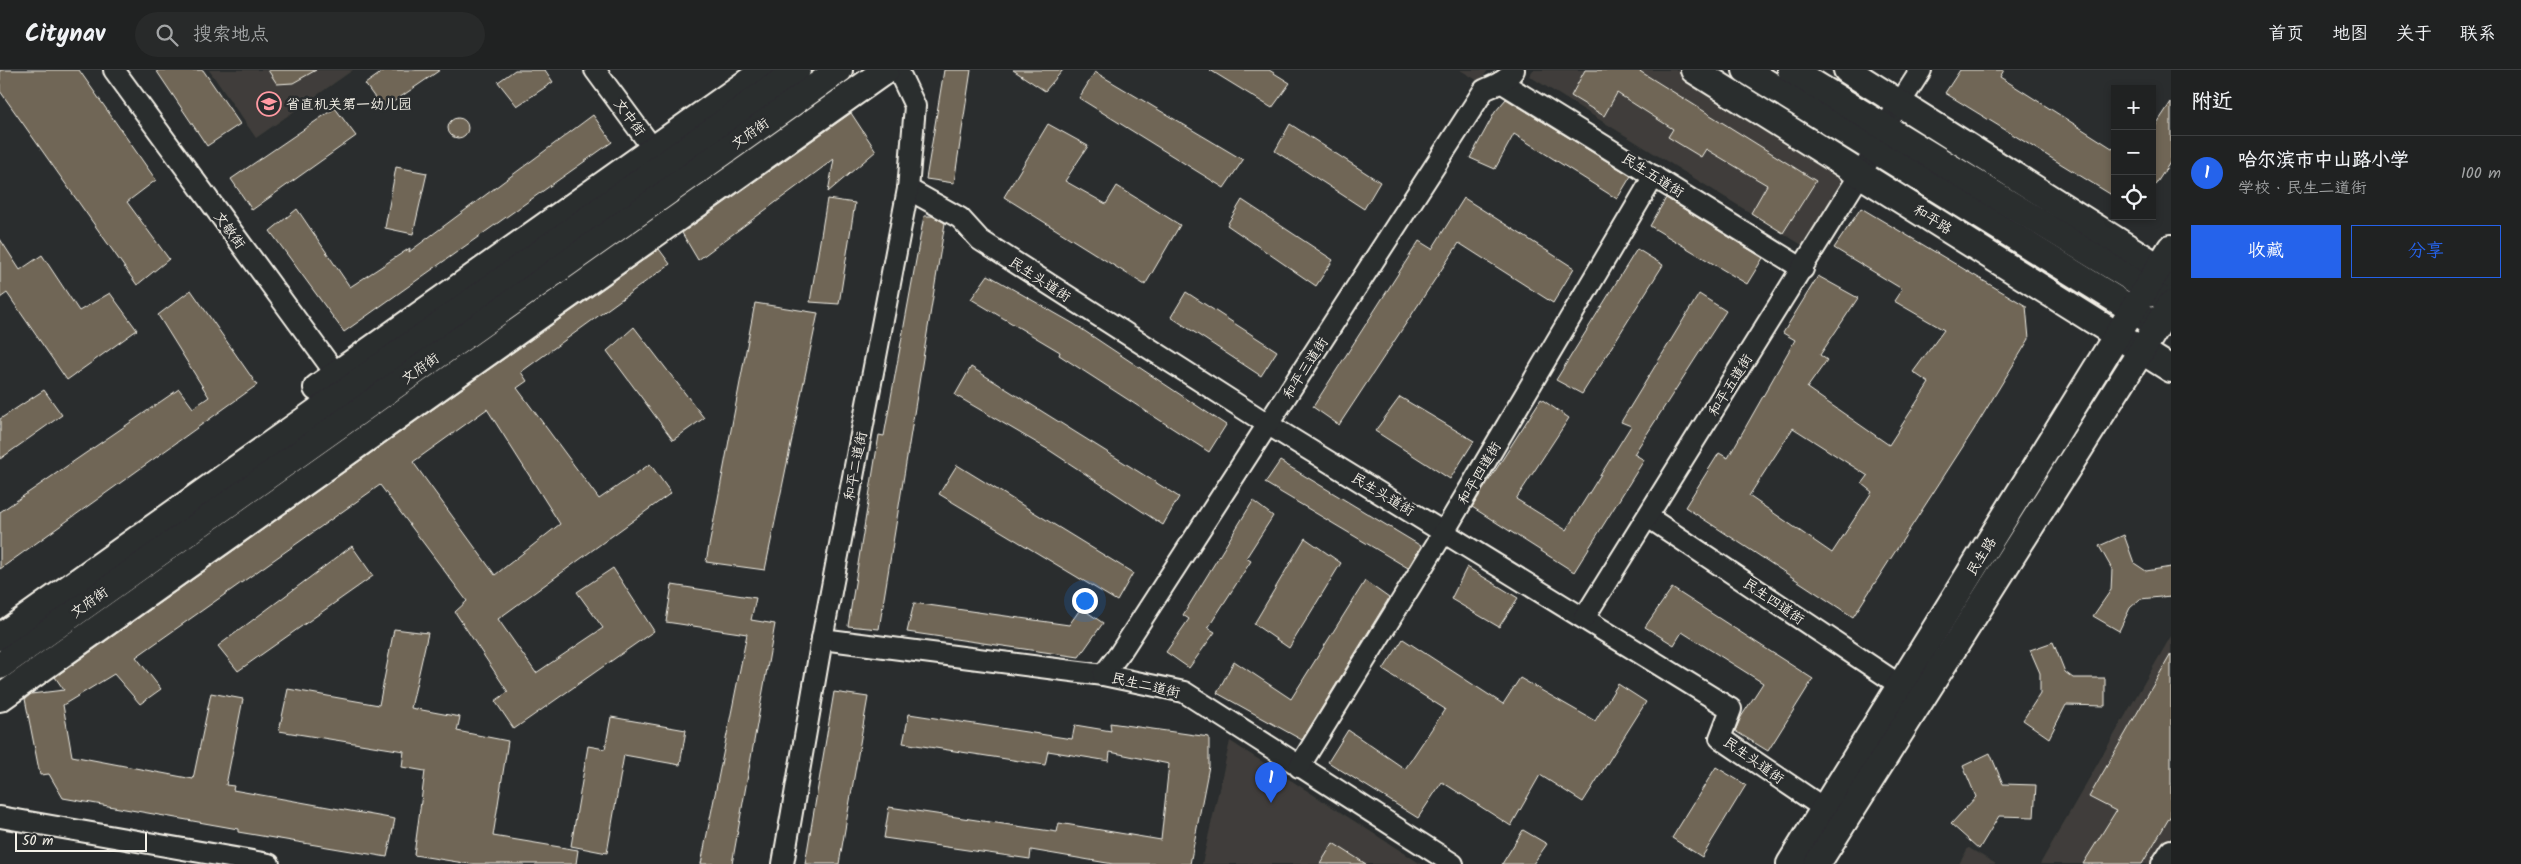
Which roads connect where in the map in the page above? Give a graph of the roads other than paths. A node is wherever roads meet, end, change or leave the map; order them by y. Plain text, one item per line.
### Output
1 (114, 70) edge
2 (595, 70) edge
3 (765, 70) edge
4 (797, 70) edge
5 (839, 70) edge
6 (886, 70) edge
7 (898, 70) edge
8 (1694, 70) edge
9 (1746, 70) edge
10 (1791, 70) edge
11 (1847, 70) edge
12 (1921, 70) edge
13 (1508, 76) edge
14 (1900, 104) junction
15 (1879, 140) junction
16 (659, 157) junction
17 (1861, 174) junction
18 (1654, 176) junction
19 (908, 189) junction
20 (1803, 269) junction
21 (2162, 270) edge
22 (2171, 303) edge
23 (2134, 311) junction
24 (2165, 331) edge
25 (2118, 336) junction
26 (2142, 351) junction
27 (2171, 369) edge
28 (342, 382) junction
29 (1269, 425) junction
30 (1648, 517) junction
31 (1444, 532) junction
32 (0, 615) edge
33 (1584, 618) junction
34 (0, 636) edge
35 (822, 639) junction
36 (0, 666) edge
37 (1103, 674) junction
38 (1901, 686) junction
39 (0, 698) edge
40 (1299, 767) junction
41 (1825, 809) junction
42 (0, 817) edge
43 (2171, 850) edge
44 (269, 864) edge
45 (783, 864) edge
46 (1453, 864) edge
47 (1790, 864) edge
48 (1817, 864) edge
49 (2162, 864) edge

1 - 28 street, 文敏街
2 - 16 street, 文中街
3 - 16 main road, 文府街
4 - 16 main road, 文府街
5 - 36 main road, 文府街
6 - 39 main road
7 - 19 street, 和平二道街
8 - 17 main road, 和平路
9 - 15 main road, 和平路
10 - 15 main road, 和平路
11 - 14 main road, 和平路
12 - 14 street, 和平五道街
13 - 18 street, 民生五道街
13 - 29 street, 和平三道街
14 - 15 street, 和平五道街
14 - 21 main road, 和平路
15 - 17 street, 和平五道街
15 - 21 main road, 和平路
15 - 23 main road, 和平路
16 - 28 main road, 文府街
17 - 20 street, 和平五道街
17 - 25 main road, 和平路
18 - 20 street, 民生五道街
18 - 31 street, 和平四道街
19 - 29 street, 民生头道街
19 - 35 street, 和平二道街
20 - 30 street, 和平五道街
21 - 22 main road, 和平路
21 - 23 main road, 民生路
22 - 24 main road, 民生路
23 - 24 main road, 和平路
23 - 25 main road, 民生路
24 - 26 main road, 民生路
25 - 26 main road, 和平路
25 - 38 main road, 民生路
26 - 27 main road, 和平路
26 - 48 main road, 民生路
28 - 32 main road, 文府街
28 - 34 main road, 文府街
29 - 31 street, 民生头道街
29 - 37 street, 和平三道街
30 - 33 street, 和平五道街
30 - 38 street, 民生四道街
31 - 33 street, 民生头道街
31 - 40 street, 和平四道街
33 - 41 street, 民生头道街
35 - 37 street, 民生二道街
35 - 45 street, 和平二道街
37 - 40 street, 民生二道街
38 - 41 main road, 民生路
40 - 46 street, 民生二道街
41 - 47 main road, 民生路
42 - 44 street
43 - 49 street

